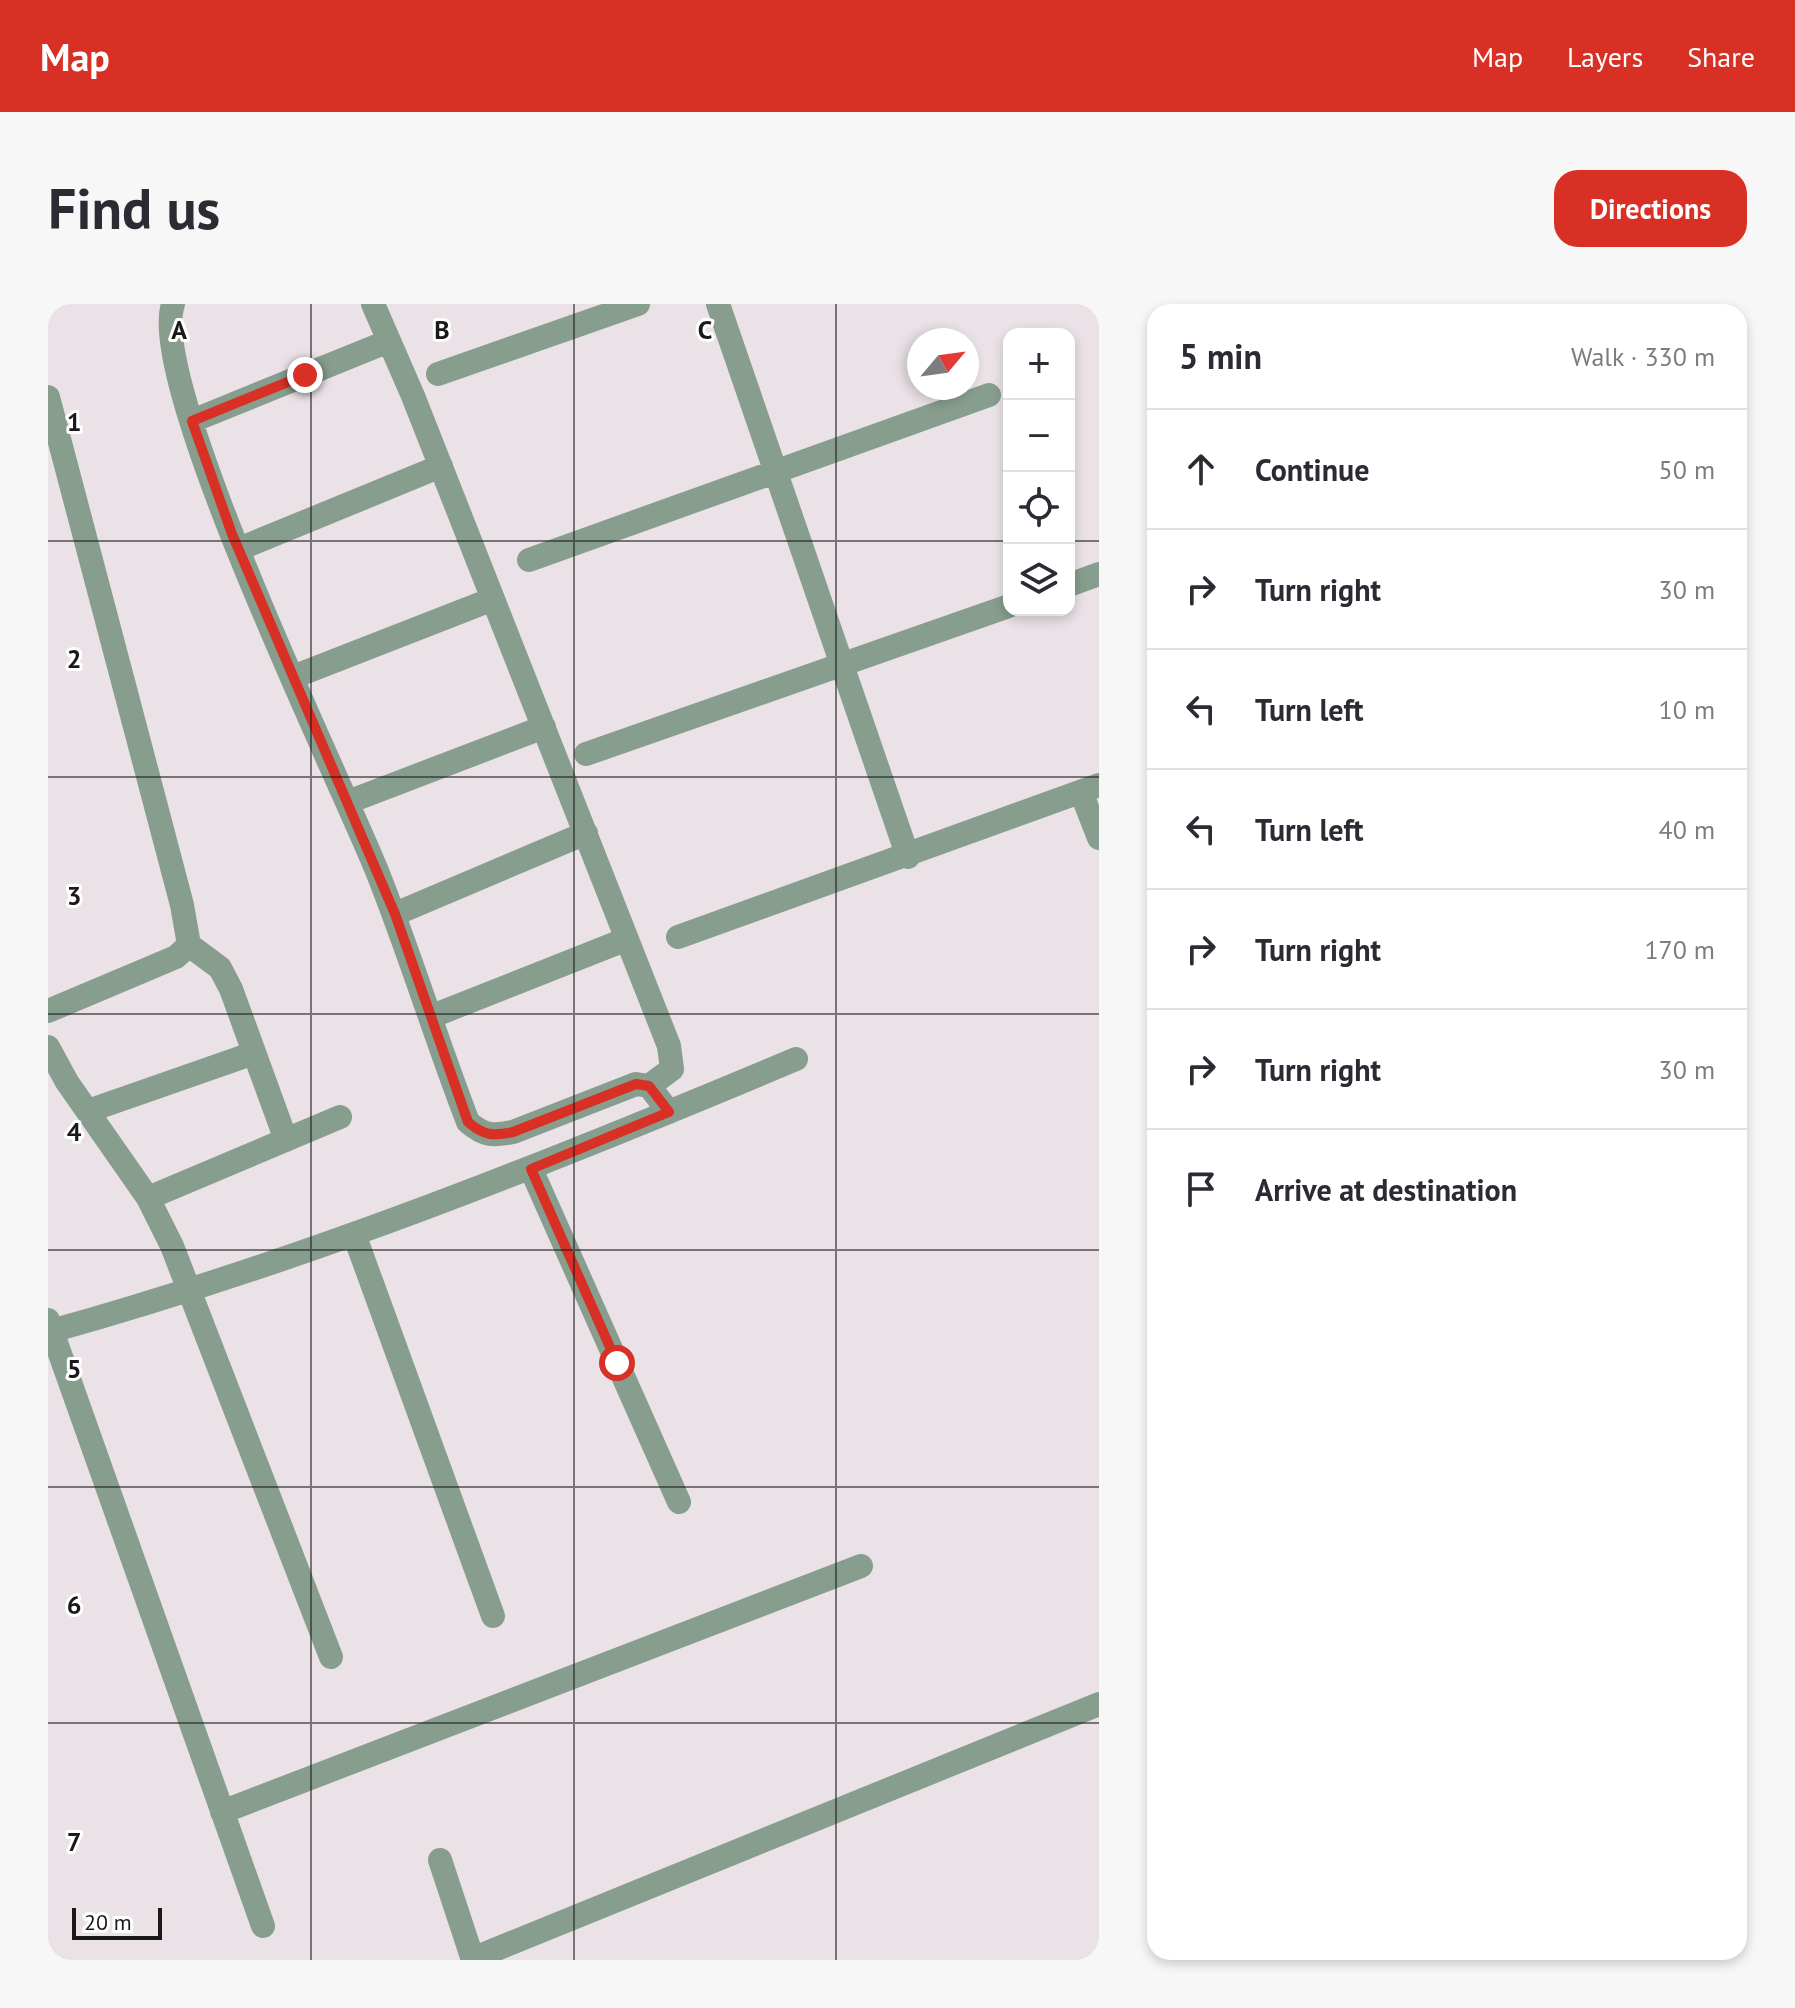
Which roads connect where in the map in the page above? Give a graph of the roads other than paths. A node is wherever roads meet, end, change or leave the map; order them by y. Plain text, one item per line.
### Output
1 (173, 304) edge
2 (373, 304) edge
3 (638, 304) edge
4 (718, 304) edge
5 (389, 341) junction
6 (438, 374) dead end
7 (989, 395) dead end
8 (48, 397) edge
9 (192, 421) junction
10 (441, 466) junction
11 (776, 472) junction
12 (239, 549) junction
13 (529, 560) dead end
14 (1099, 574) edge
15 (1075, 583) edge
16 (493, 599) junction
17 (1003, 608) edge
18 (843, 666) junction
19 (293, 677) junction
20 (544, 727) junction
21 (586, 754) dead end
22 (1090, 788) edge
23 (348, 802) junction
24 (586, 833) junction
25 (1099, 838) edge
26 (908, 857) junction
27 (395, 914) junction
28 (678, 937) dead end
29 (627, 939) junction
30 (189, 945) junction
31 (48, 1011) edge
32 (430, 1017) junction
33 (48, 1047) edge
34 (254, 1053) junction
35 (796, 1059) dead end
36 (649, 1086) junction
37 (88, 1111) junction
38 (669, 1112) junction
39 (340, 1117) dead end
40 (286, 1140) junction
41 (531, 1169) junction
42 (148, 1198) junction
43 (354, 1234) junction
44 (191, 1290) junction
45 (49, 1328) edge
46 (679, 1502) dead end
47 (861, 1566) dead end
48 (493, 1616) dead end
49 (331, 1657) dead end
50 (1099, 1704) edge
51 (222, 1812) junction
52 (440, 1860) dead end
53 (263, 1926) dead end
54 (472, 1959) edge

1 - 9 street
2 - 5 street
3 - 6 street
4 - 11 street
5 - 9 street
5 - 10 street
7 - 11 street
8 - 30 street
9 - 12 street
10 - 12 street
10 - 16 street
11 - 13 street
11 - 18 street
12 - 19 street
14 - 15 street
16 - 19 street
16 - 20 street
17 - 18 street
18 - 21 street
18 - 26 street
19 - 23 street
20 - 23 street
20 - 24 street
22 - 25 street
22 - 26 street
23 - 27 street
24 - 27 street
24 - 29 street
26 - 28 street
27 - 32 street
29 - 32 street
29 - 36 street
30 - 31 street
30 - 34 street
32 - 36 street
33 - 37 street
34 - 37 street
34 - 40 street
35 - 38 street
36 - 38 street
37 - 42 street
38 - 41 street
39 - 40 street
40 - 42 street
41 - 43 street
41 - 46 street
42 - 44 street
43 - 44 street
43 - 48 street
44 - 45 street
44 - 49 street
45 - 51 street
47 - 51 street
50 - 54 street
51 - 53 street
52 - 54 street

